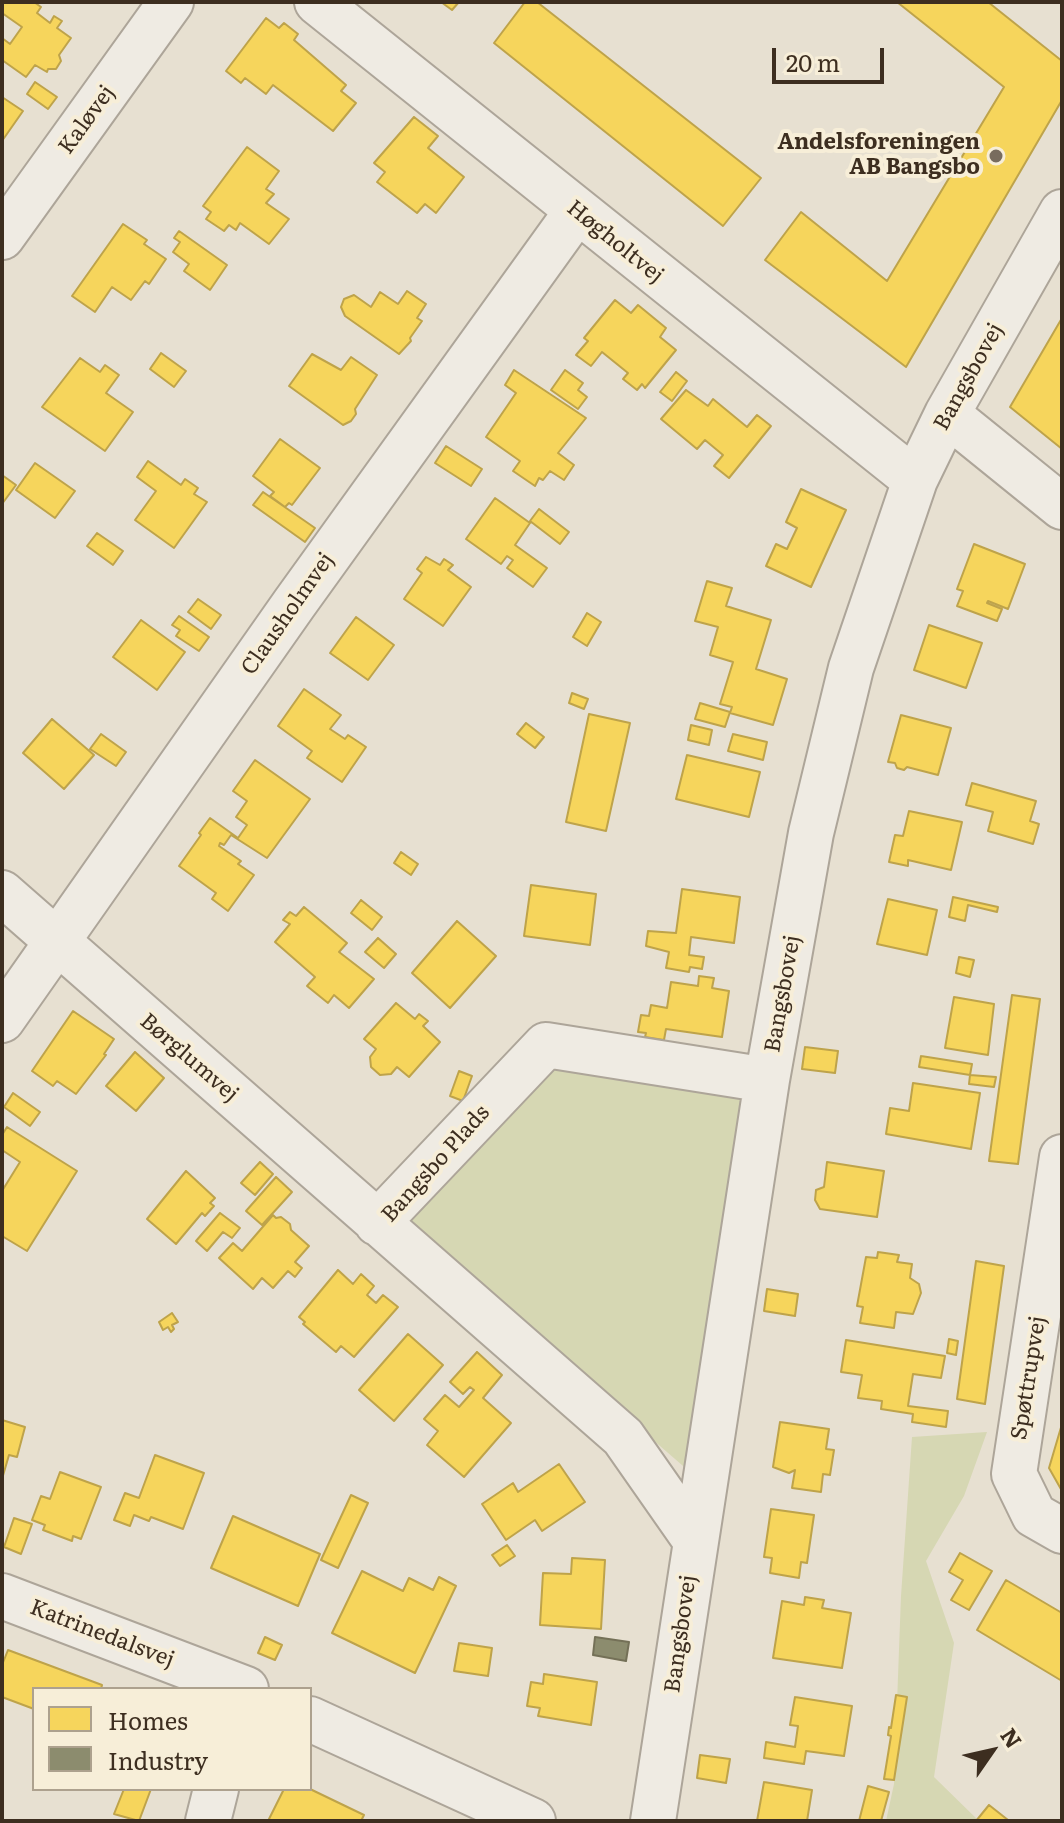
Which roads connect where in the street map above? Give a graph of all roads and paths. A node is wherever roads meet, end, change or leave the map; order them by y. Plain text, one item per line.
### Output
1 (171, 2) edge
2 (317, 2) edge
3 (577, 211) junction
4 (1062, 212) edge
5 (2, 237) edge
6 (947, 414) junction
7 (915, 480) junction
8 (1062, 507) edge
9 (2, 893) edge
10 (56, 942) junction
11 (2, 1020) edge
12 (767, 1080) junction
13 (1062, 1157) edge
14 (377, 1223) junction
15 (1062, 1531) edge
16 (695, 1540) junction
17 (2, 1596) edge
18 (239, 1687) edge
19 (312, 1720) edge
20 (216, 1791) edge
21 (208, 1821) edge
22 (533, 1821) edge
23 (653, 1821) edge

1 - 5 street, Kaløvej
2 - 3 street, Høgholtvej
3 - 7 street, Høgholtvej
3 - 10 street, Clausholmvej
4 - 6 street, Bangsbovej
6 - 7 street, Bangsbovej
6 - 8 street
7 - 12 street, Bangsbovej
9 - 10 street, Børglumvej
10 - 11 street, Clausholmvej
10 - 14 street, Børglumvej
12 - 14 street, Bangsbo Plads
12 - 16 street, Bangsbovej
13 - 15 street, Spøttrupvej
14 - 16 street, Bangsbo Plads
16 - 23 street, Bangsbovej
17 - 18 street, Katrinedalsvej
19 - 22 street
20 - 21 street

